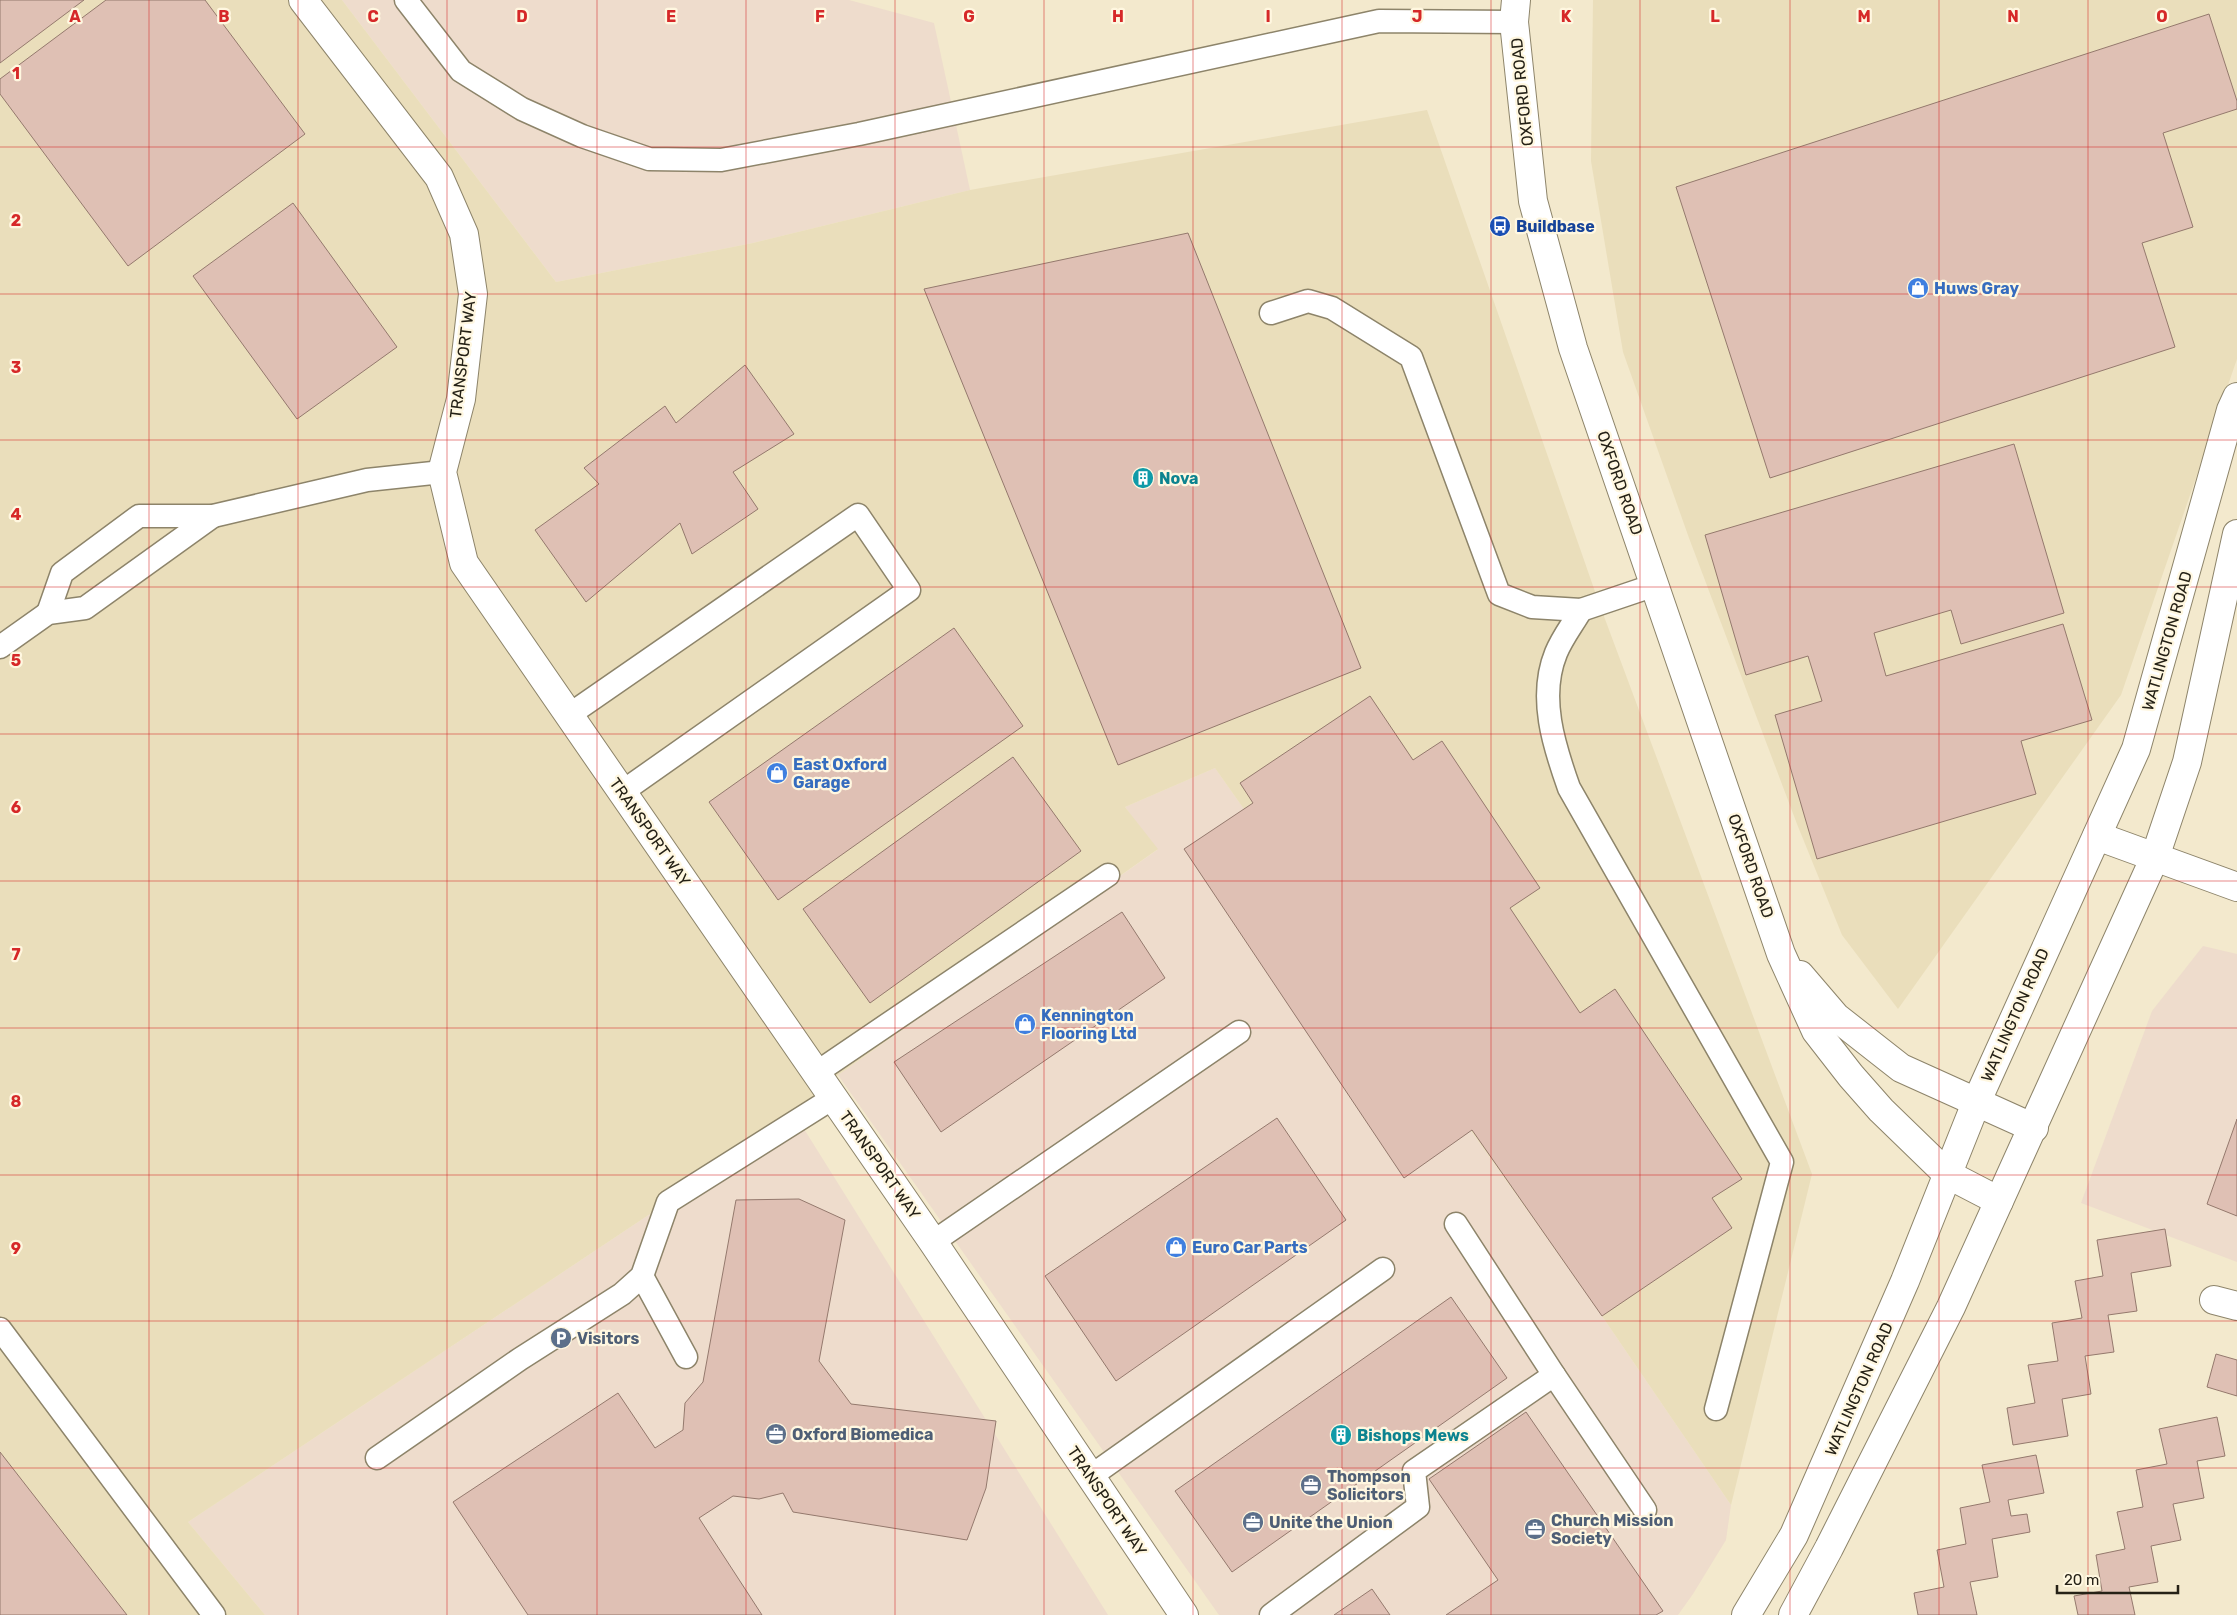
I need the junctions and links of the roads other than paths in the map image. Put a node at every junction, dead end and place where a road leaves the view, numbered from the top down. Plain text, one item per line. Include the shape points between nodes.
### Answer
1 (303, 0) edge
2 (406, 0) edge
3 (1515, 11) edge
4 (1271, 314) dead end
5 (2237, 397) edge
6 (442, 472) junction
7 (213, 516) junction
8 (2237, 534) edge
9 (1655, 585) junction
10 (1581, 610) junction
11 (48, 613) junction
12 (0, 647) edge
13 (569, 715) junction
14 (622, 792) junction
15 (2097, 836) junction
16 (2155, 857) junction
17 (1108, 875) dead end
18 (2237, 887) edge
19 (1781, 954) junction
20 (1239, 1032) dead end
21 (816, 1073) junction
22 (833, 1098) junction
23 (1976, 1103) junction
24 (2034, 1128) junction
25 (1947, 1174) junction
26 (1999, 1201) junction
27 (1456, 1224) dead end
28 (933, 1242) junction
29 (1382, 1269) dead end
30 (642, 1276) junction
31 (0, 1329) edge
32 (686, 1357) dead end
33 (1554, 1375) junction
34 (1716, 1409) dead end
35 (377, 1458) dead end
36 (1090, 1476) junction
37 (1645, 1510) dead end
38 (214, 1615) edge
39 (1184, 1615) edge
40 (1270, 1615) edge
41 (1746, 1615) edge
42 (1793, 1615) edge

1 - 6 street, TRANSPORT WAY via 439,176 464,234 473,294 461,399
2 - 3 lane via 461,71 522,109 582,136 649,159 730,158 859,134 1379,21
3 - 9 street, OXFORD ROAD via 1533,201 1573,348
4 - 10 lane via 1308,301 1332,308 1411,357 1499,594 1532,607
5 - 15 street, WATLINGTON ROAD via 2136,748
6 - 7 lane via 367,480
6 - 13 street, TRANSPORT WAY via 464,563
7 - 11 lane via 85,608
7 - 11 lane via 139,516 62,573
8 - 16 street via 2187,762
9 - 10 lane
9 - 19 street, OXFORD ROAD
10 - 34 lane via 1556,653 1549,677 1548,706 1554,744 1569,788 1782,1162
11 - 12 lane
13 - 14 street, TRANSPORT WAY
13 - 14 lane via 858,515 910,590
14 - 21 street, TRANSPORT WAY
15 - 16 street
15 - 23 street, WATLINGTON ROAD
16 - 18 street
16 - 24 street
17 - 21 lane
19 - 23 street, OXFORD ROAD via 1836,1016 1901,1068
19 - 25 street, OXFORD ROAD via 1816,1031 1881,1110
20 - 28 lane
21 - 22 street, TRANSPORT WAY
22 - 28 street, TRANSPORT WAY
22 - 30 lane via 668,1202
23 - 24 street, OXFORD ROAD
23 - 25 street, WATLINGTON ROAD
24 - 26 street
25 - 26 street, OXFORD ROAD
25 - 41 street, WATLINGTON ROAD via 1906,1281 1794,1535
26 - 42 street via 1947,1316
27 - 33 lane
28 - 36 street, TRANSPORT WAY
29 - 36 lane
30 - 32 lane
30 - 35 lane via 622,1294 520,1359
31 - 38 lane
33 - 37 lane
33 - 40 lane via 1414,1470 1418,1507
36 - 39 street, TRANSPORT WAY

